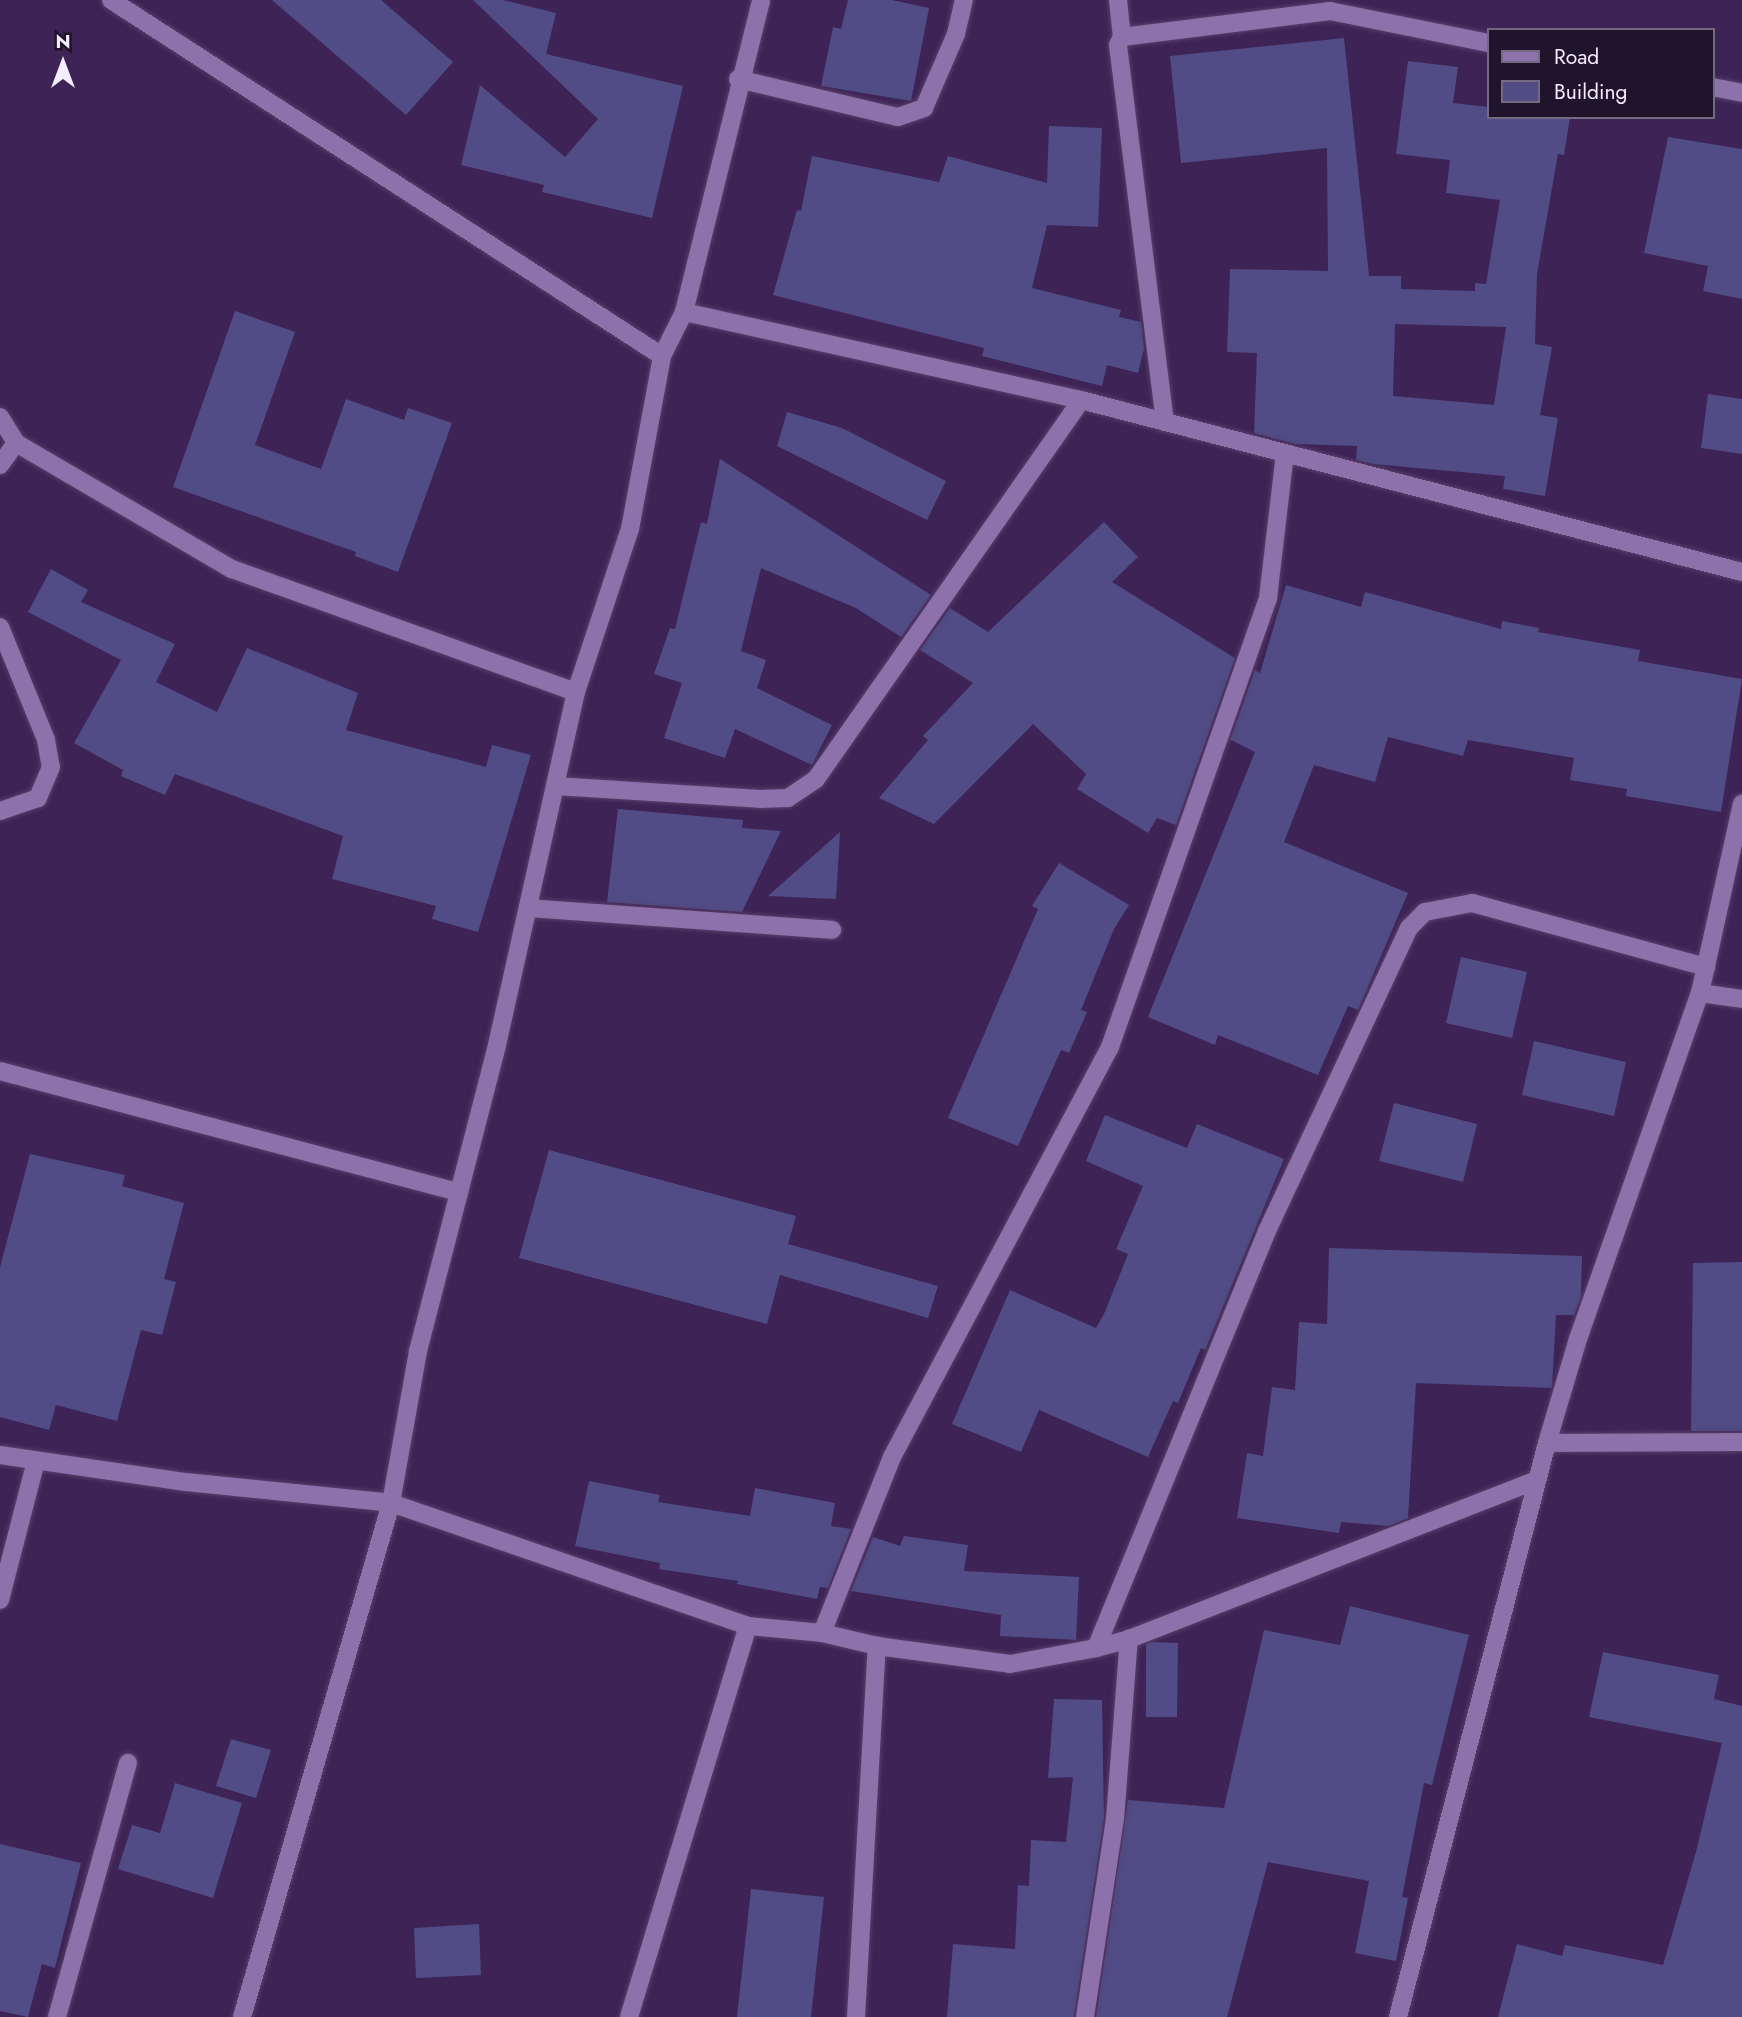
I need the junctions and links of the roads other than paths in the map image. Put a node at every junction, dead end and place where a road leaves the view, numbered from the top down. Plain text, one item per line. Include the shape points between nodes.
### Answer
1 (111, 0) edge
2 (761, 0) edge
3 (964, 0) edge
4 (1118, 0) edge
5 (1122, 37) junction
6 (1486, 43) edge
7 (738, 79) junction
8 (1714, 87) edge
9 (1742, 93) edge
10 (684, 312) junction
11 (662, 356) junction
12 (1081, 400) junction
13 (0, 417) edge
14 (1165, 422) junction
15 (16, 443) junction
16 (1286, 454) junction
17 (0, 465) edge
18 (1742, 572) edge
19 (0, 627) edge
20 (5, 652) edge
21 (576, 692) junction
22 (555, 786) junction
23 (1742, 804) edge
24 (0, 811) edge
25 (528, 908) junction
26 (832, 930) dead end
27 (1706, 967) junction
28 (1700, 993) junction
29 (1742, 999) edge
30 (0, 1071) edge
31 (459, 1192) junction
32 (1742, 1442) edge
33 (1547, 1443) junction
34 (0, 1455) edge
35 (36, 1461) junction
36 (1537, 1480) junction
37 (391, 1503) junction
38 (0, 1600) edge
39 (748, 1626) junction
40 (822, 1633) junction
41 (1129, 1639) junction
42 (877, 1646) junction
43 (1096, 1648) junction
44 (128, 1763) dead end
45 (57, 2017) edge
46 (242, 2017) edge
47 (629, 2017) edge
48 (856, 2017) edge
49 (1085, 2017) edge
50 (1398, 2017) edge

1 - 11 street
2 - 7 street
3 - 7 street via 956,34 924,108 898,117
4 - 5 street
5 - 6 street via 1330,11
5 - 14 street via 1118,45
7 - 10 street
8 - 9 street
10 - 11 street
10 - 12 street
11 - 21 street via 630,529
12 - 14 street
12 - 22 street via 816,779 789,797 760,799
13 - 15 street
14 - 16 street
15 - 17 street
15 - 21 street via 232,569
16 - 18 street
16 - 40 street via 1268,598 1110,1046 892,1457
19 - 20 street
20 - 24 street via 46,740 51,767 38,797
21 - 22 street
22 - 25 street
23 - 27 street
25 - 26 street
25 - 31 street
27 - 28 street
27 - 43 street via 1472,904 1425,912 1409,928 1267,1231
28 - 29 street
28 - 33 street via 1578,1339
30 - 31 street
31 - 37 street via 418,1351
32 - 33 street
33 - 36 street
34 - 35 street
35 - 37 street
35 - 38 street
36 - 41 street
36 - 50 street
37 - 39 street
37 - 46 street
39 - 40 street
39 - 47 street
40 - 42 street
41 - 43 street
41 - 49 street via 1115,1819
42 - 43 street via 1010,1664
42 - 48 street
44 - 45 street

